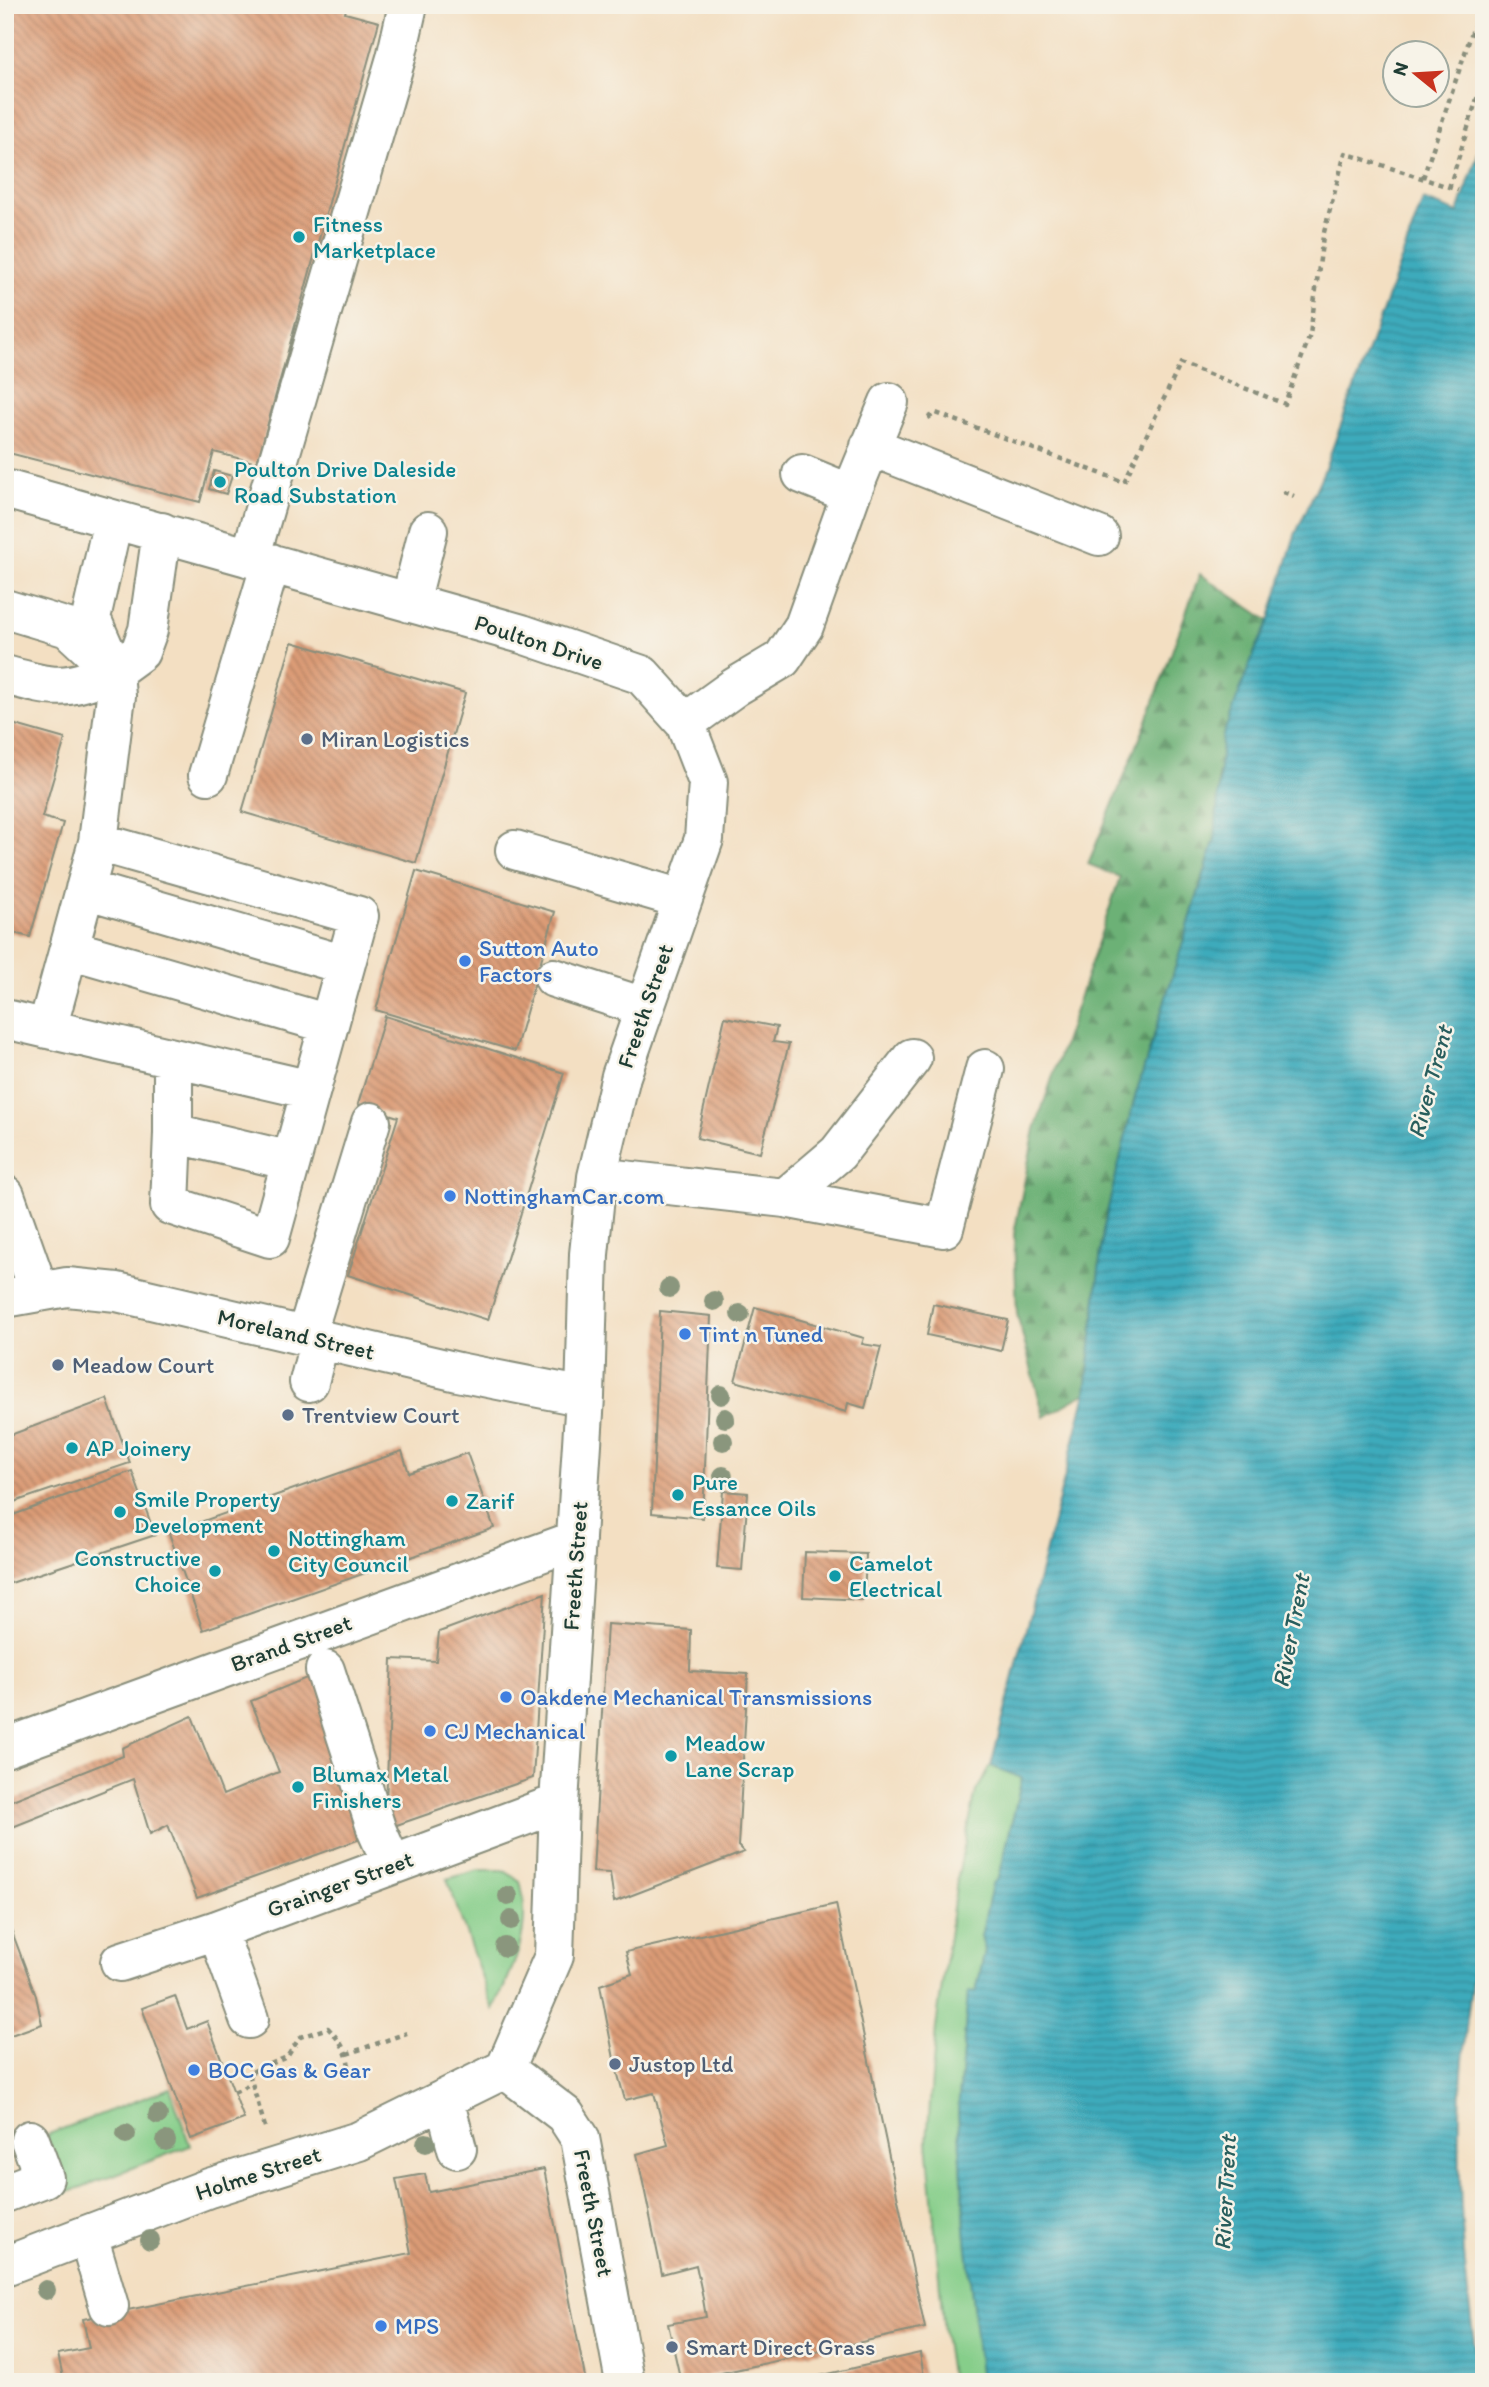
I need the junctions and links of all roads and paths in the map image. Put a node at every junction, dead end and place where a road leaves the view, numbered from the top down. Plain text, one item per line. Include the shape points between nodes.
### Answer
1 (408, 5) edge
2 (1475, 5) edge
3 (1484, 6) edge
4 (1477, 17) junction
5 (1484, 75) edge
6 (1423, 178) junction
7 (1449, 188) junction
8 (1458, 190) dead end
9 (881, 421) junction
10 (802, 474) dead end
11 (5, 489) edge
12 (1283, 492) dead end
13 (851, 494) junction
14 (1294, 496) dead end
15 (113, 520) junction
16 (428, 531) dead end
17 (1099, 536) dead end
18 (160, 542) junction
19 (260, 560) junction
20 (410, 603) junction
21 (5, 609) edge
22 (114, 671) junction
23 (5, 675) edge
24 (685, 723) junction
25 (208, 775) dead end
26 (98, 842) junction
27 (515, 850) dead end
28 (85, 889) junction
29 (682, 899) junction
30 (69, 949) junction
31 (345, 965) junction
32 (554, 978) dead end
33 (644, 1007) junction
34 (5, 1019) edge
35 (329, 1024) junction
36 (47, 1029) junction
37 (173, 1058) junction
38 (912, 1058) dead end
39 (985, 1069) dead end
40 (311, 1090) junction
41 (371, 1122) dead end
42 (173, 1133) junction
43 (291, 1161) junction
44 (597, 1177) junction
45 (5, 1195) edge
46 (785, 1199) junction
47 (22, 1295) edge
48 (313, 1338) junction
49 (309, 1382) dead end
50 (585, 1397) junction
51 (576, 1539) junction
52 (325, 1670) dead end
53 (5, 1748) edge
54 (559, 1803) junction
55 (392, 1864) junction
56 (216, 1930) junction
57 (108, 1965) dead end
58 (249, 2019) dead end
59 (407, 2032) dead end
60 (347, 2054) junction
61 (505, 2069) junction
62 (328, 2075) dead end
63 (252, 2083) junction
64 (234, 2092) dead end
65 (444, 2099) junction
66 (266, 2129) dead end
67 (30, 2140) dead end
68 (457, 2149) dead end
69 (5, 2193) edge
70 (88, 2235) junction
71 (5, 2266) edge
72 (109, 2306) dead end
73 (625, 2382) edge

1 - 19 street
2 - 4 path
3 - 4 path
4 - 6 path
5 - 7 path
6 - 7 path
6 - 9 path via 1345,153 1323,236 1310,335 1285,404 1181,363 1124,482 936,413 908,431
7 - 8 path
9 - 13 street
9 - 17 street
10 - 13 street
11 - 15 street, Poulton Drive
12 - 14 path
13 - 24 street via 804,626 782,659
15 - 18 street, Poulton Drive
15 - 22 street via 91,618
16 - 20 street
18 - 19 street, Poulton Drive
18 - 22 street via 148,630 140,652
19 - 20 street, Poulton Drive
19 - 25 street
20 - 24 street, Poulton Drive via 522,634 642,675
21 - 22 street via 68,628
22 - 23 street via 53,688
22 - 26 street via 116,696
24 - 29 street, Freeth Street via 708,782 704,839
26 - 28 street
26 - 31 street via 359,916
27 - 29 street
28 - 30 street
28 - 31 street
29 - 33 street, Freeth Street
30 - 35 street
30 - 36 street
31 - 35 street
32 - 33 street
33 - 44 street, Freeth Street via 621,1076
34 - 36 street
35 - 40 street
36 - 37 street
37 - 40 street
37 - 42 street
38 - 46 street via 838,1153
39 - 46 street via 944,1228
40 - 43 street
41 - 48 street
42 - 43 street
42 - 43 street via 170,1205 270,1238
44 - 46 street
44 - 50 street, Freeth Street via 589,1255
45 - 47 street
47 - 48 street, Moreland Street via 67,1287 117,1292
48 - 49 street
48 - 50 street, Moreland Street
50 - 51 street, Freeth Street
51 - 53 street, Brand Street
51 - 54 street, Freeth Street
52 - 55 street
54 - 55 street, Grainger Street
54 - 61 street, Freeth Street via 554,1956
55 - 56 street, Grainger Street
56 - 57 street, Grainger Street
56 - 58 street
59 - 60 path
60 - 62 path via 349,2067
60 - 63 path via 328,2028 300,2037 287,2057 249,2073
61 - 65 street, Holme Street
61 - 73 street, Freeth Street via 565,2115 580,2138
63 - 64 path
63 - 66 path
65 - 68 street
65 - 70 street, Holme Street via 359,2141 209,2188
67 - 69 street via 44,2178
70 - 71 street, Holme Street
70 - 72 street

